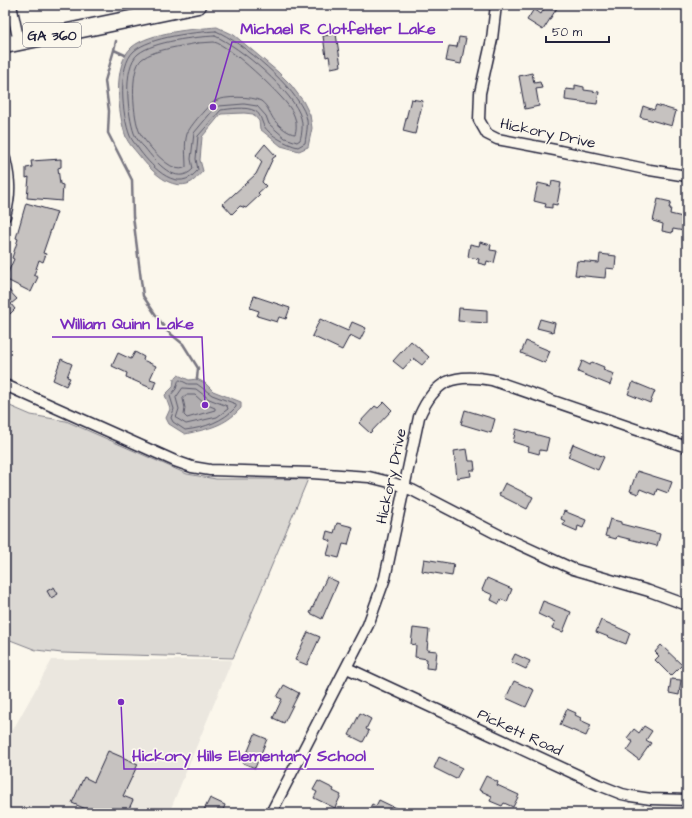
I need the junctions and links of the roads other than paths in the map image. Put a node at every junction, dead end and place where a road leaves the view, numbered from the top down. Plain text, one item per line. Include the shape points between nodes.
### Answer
1 (11, 5) edge
2 (198, 5) edge
3 (496, 5) edge
4 (9, 41) edge
5 (5, 159) edge
6 (687, 176) edge
7 (5, 216) edge
8 (5, 385) edge
9 (687, 447) edge
10 (404, 486) junction
11 (687, 605) edge
12 (347, 668) junction
13 (687, 800) edge
14 (271, 813) edge

1 - 4 street
2 - 4 main road, GA 360
3 - 6 street, Hickory Drive via 492,39 480,93 479,120 487,134 497,139
5 - 7 street via 10,192
8 - 10 street via 192,467 369,477
9 - 10 street, Hickory Drive via 492,380 464,377 453,379 443,385 425,404 419,417
10 - 11 street via 499,535 573,569
10 - 12 street, Hickory Drive via 385,578 368,625
12 - 13 street, Pickett Road via 616,792 631,796
12 - 14 street, Hickory Drive

